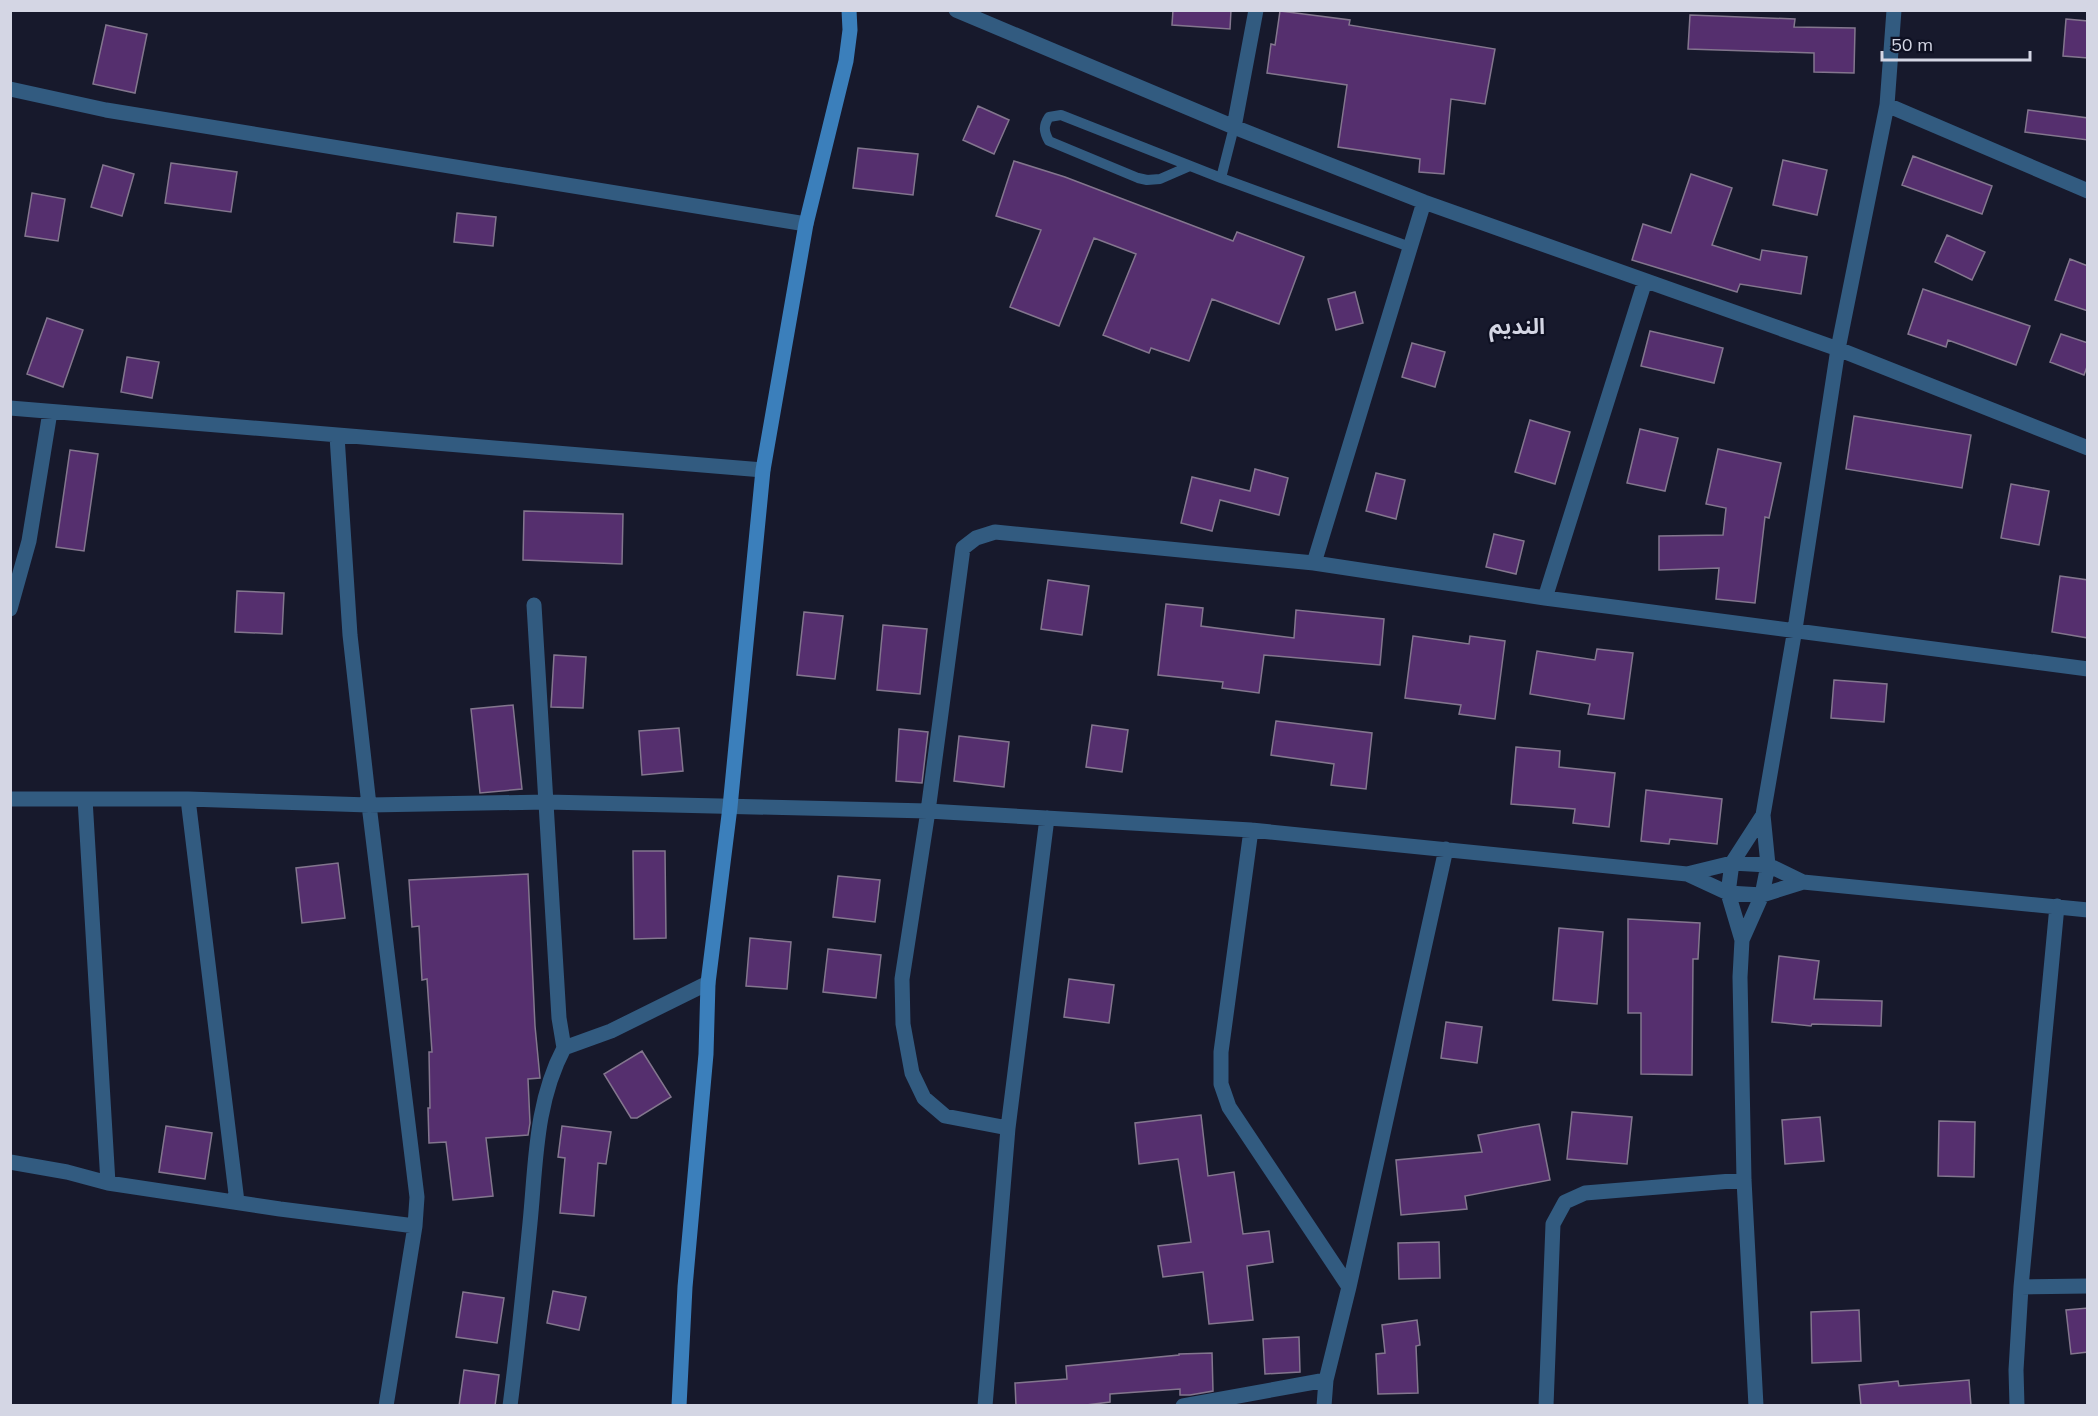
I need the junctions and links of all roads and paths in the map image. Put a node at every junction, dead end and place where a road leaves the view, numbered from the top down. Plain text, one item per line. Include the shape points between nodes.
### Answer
1 (849, 10) edge
2 (956, 10) edge
3 (1256, 10) edge
4 (1894, 10) edge
5 (10, 89) edge
6 (1887, 105) junction
7 (1234, 127) junction
8 (1190, 166) junction
9 (1221, 178) junction
10 (2088, 191) edge
11 (1424, 202) junction
12 (806, 224) junction
13 (1410, 247) junction
14 (1645, 280) junction
15 (1838, 349) junction
16 (10, 408) edge
17 (50, 412) junction
18 (337, 436) junction
19 (2088, 448) edge
20 (763, 470) junction
21 (1314, 563) junction
22 (1545, 598) junction
23 (534, 605) dead end
24 (10, 609) edge
25 (1795, 630) junction
26 (2088, 669) edge
27 (10, 799) edge
28 (85, 799) junction
29 (188, 799) junction
30 (547, 802) junction
31 (369, 805) junction
32 (730, 807) junction
33 (928, 811) junction
34 (1763, 815) junction
35 (1047, 818) junction
36 (1251, 830) junction
37 (1446, 849) junction
38 (1732, 863) junction
39 (1768, 865) junction
40 (1687, 874) junction
41 (1803, 882) junction
42 (1728, 893) junction
43 (1762, 895) junction
44 (2057, 906) junction
45 (2088, 910) edge
46 (1742, 940) junction
47 (708, 983) junction
48 (564, 1048) junction
49 (1008, 1128) junction
50 (10, 1162) edge
51 (1744, 1180) junction
52 (108, 1183) junction
53 (237, 1202) junction
54 (415, 1226) junction
55 (2088, 1286) edge
56 (1349, 1287) junction
57 (2021, 1287) junction
58 (1326, 1380) junction
59 (386, 1406) edge
60 (510, 1406) edge
61 (679, 1406) edge
62 (985, 1406) edge
63 (1183, 1406) edge
64 (1324, 1406) edge
65 (1546, 1406) edge
66 (1756, 1406) edge
67 (2017, 1406) edge

1 - 12 main road via 846,61
2 - 7 street
3 - 7 street
4 - 6 street
5 - 12 street via 106,110
6 - 10 street
6 - 15 street
7 - 9 lane
7 - 11 street
8 - 8 lane via 1160,179 1138,178 1049,141 1045,124 1049,117 1061,116
8 - 9 lane
9 - 13 lane
11 - 13 street
11 - 14 street
12 - 20 main road
13 - 21 street
14 - 15 street
14 - 22 street
15 - 19 street
15 - 25 street
16 - 17 street
17 - 18 street
17 - 24 street via 29,541
18 - 20 street
18 - 31 street via 350,635
20 - 32 main road
21 - 22 street
21 - 33 street via 995,532 976,538 963,548
22 - 25 street
23 - 30 street
25 - 26 street
25 - 34 street
27 - 28 street
28 - 29 street
28 - 52 street
29 - 31 street
29 - 53 street
30 - 31 street
30 - 32 street
30 - 48 street
31 - 54 street via 417,1197
32 - 33 street
32 - 47 main road
33 - 35 street
33 - 49 street via 902,979 903,1024 912,1073 924,1098 945,1116
34 - 38 street
34 - 39 street
35 - 36 street
35 - 49 street
36 - 37 street
36 - 56 street via 1221,1052 1221,1084 1229,1107
37 - 40 street
37 - 56 street
38 - 39 street
38 - 40 street
38 - 42 street
39 - 41 street
39 - 43 street
40 - 42 street
41 - 43 street
41 - 44 street
42 - 43 street
42 - 46 street
43 - 46 street
44 - 45 street
44 - 57 street
46 - 51 street
47 - 48 street via 610,1031
47 - 61 main road
48 - 60 street via 541,1108
49 - 62 street
50 - 52 street
51 - 65 street via 1585,1193 1565,1202 1553,1224
51 - 66 street
52 - 53 street
53 - 54 street
54 - 59 street
55 - 57 street
56 - 58 street
57 - 67 street
58 - 63 street
58 - 64 street

